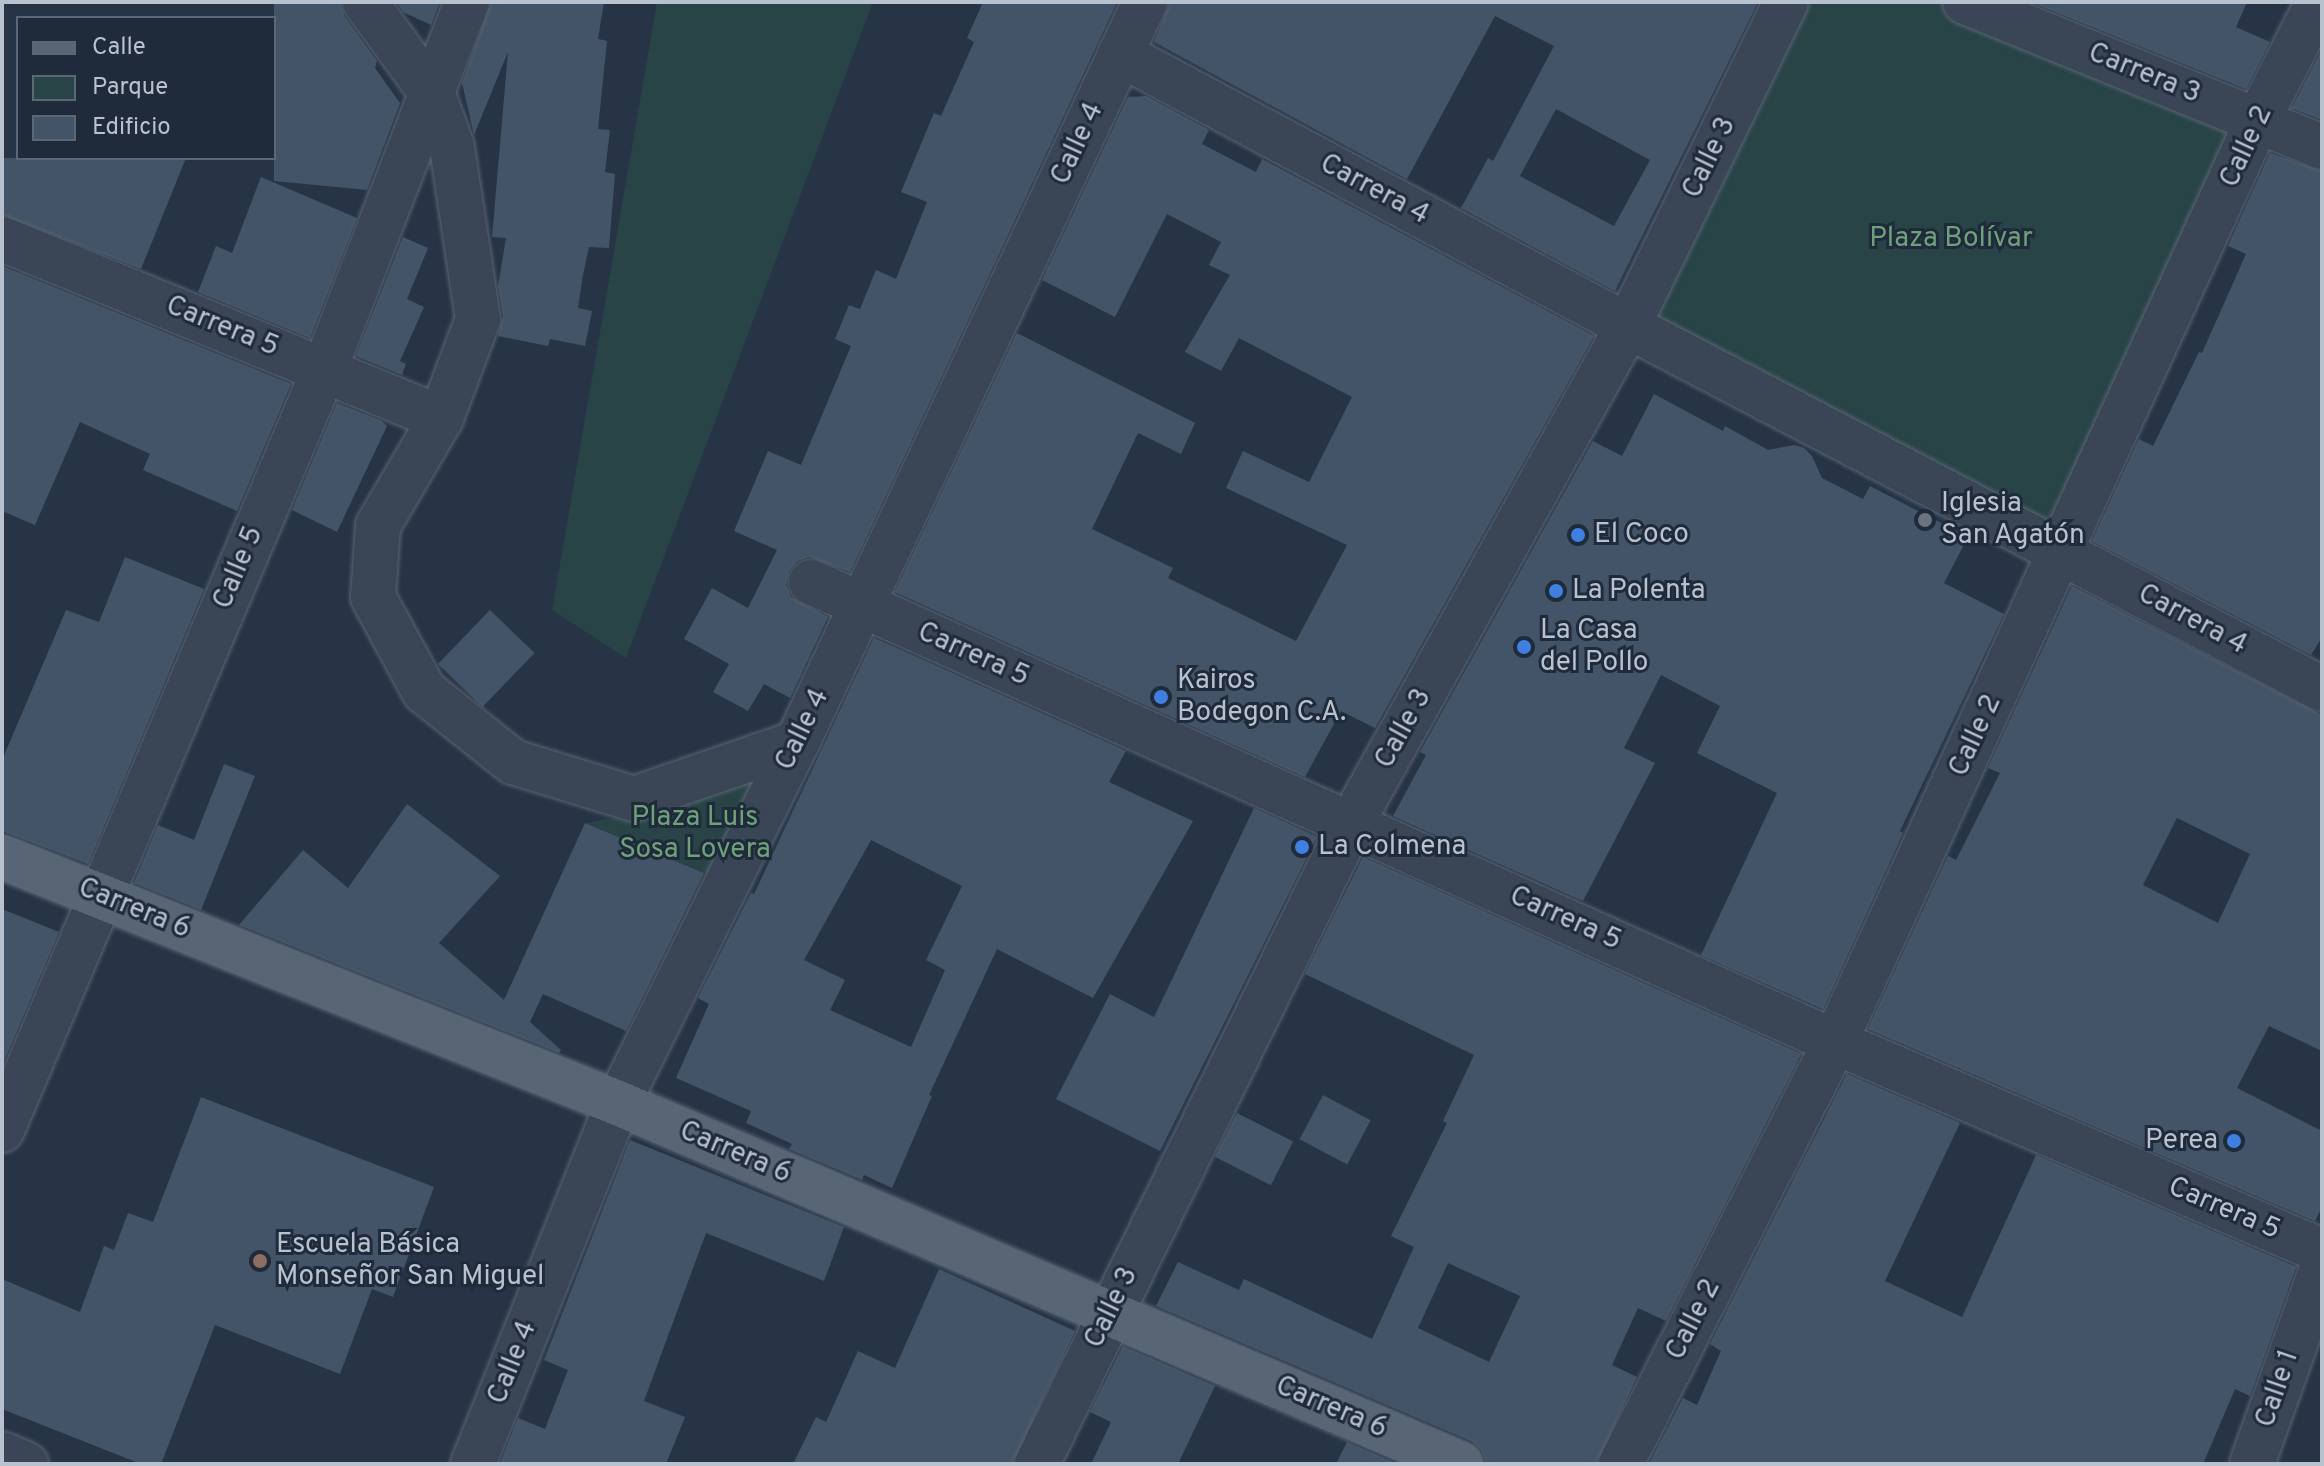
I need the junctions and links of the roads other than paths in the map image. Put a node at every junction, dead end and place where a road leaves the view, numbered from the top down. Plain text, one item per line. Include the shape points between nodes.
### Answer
1 (365, 2) edge
2 (467, 2) edge
3 (1145, 2) edge
4 (1786, 2) edge
5 (1965, 2) edge
6 (2318, 2) edge
7 (1120, 54) junction
8 (433, 95) junction
9 (2258, 120) junction
10 (2322, 147) edge
11 (2, 239) edge
12 (1628, 326) junction
13 (325, 368) junction
14 (441, 418) junction
15 (2062, 550) junction
16 (811, 582) dead end
17 (861, 606) junction
18 (2322, 689) edge
19 (797, 743) junction
20 (1352, 822) junction
21 (2, 857) edge
22 (100, 895) junction
23 (1835, 1042) junction
24 (618, 1103) junction
25 (2, 1130) edge
26 (2322, 1251) edge
27 (2322, 1269) edge
28 (1110, 1312) junction
29 (2, 1454) edge
30 (26, 1464) edge
31 (473, 1464) edge
32 (1037, 1464) edge
33 (1461, 1464) edge
34 (1621, 1464) edge
35 (2252, 1464) edge

1 - 8 street
2 - 8 street, Calle 5
3 - 7 street, Calle 4
4 - 12 street, Calle 3
5 - 9 street, Carrera 3
6 - 9 street, Calle 2
7 - 12 street, Carrera 4
7 - 17 street, Calle 4
8 - 13 street, Calle 5
8 - 14 street via 452,147 478,319
9 - 10 street, Carrera 3
9 - 15 street, Calle 2
11 - 13 street, Carrera 5
12 - 15 street, Carrera 4
12 - 20 street, Calle 3
13 - 14 street, Carrera 5
13 - 22 street, Calle 5
14 - 19 street via 378,526 373,597 424,691 513,762 634,799
15 - 18 street, Carrera 4
15 - 23 street, Calle 2
16 - 17 street, Carrera 5
17 - 19 street, Calle 4
17 - 20 street, Carrera 5
19 - 24 street, Calle 4
20 - 23 street, Carrera 5
20 - 28 street, Calle 3
21 - 22 main road, Carrera 6
22 - 24 main road, Carrera 6
22 - 25 street, Calle 5
23 - 26 street, Carrera 5
23 - 34 street, Calle 2
24 - 28 main road, Carrera 6
24 - 31 street, Calle 4
27 - 35 street, Calle 1
28 - 32 street, Calle 3
28 - 33 main road, Carrera 6
29 - 30 street

